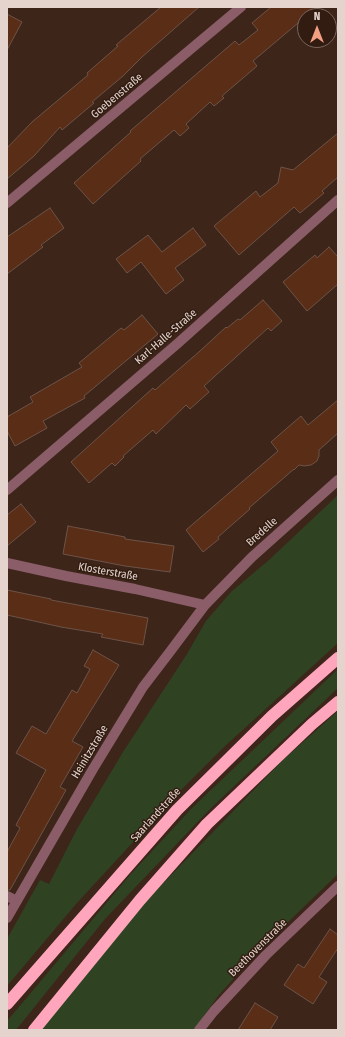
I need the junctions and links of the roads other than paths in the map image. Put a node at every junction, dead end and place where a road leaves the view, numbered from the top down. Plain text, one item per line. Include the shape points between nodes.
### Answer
1 (241, 7) edge
2 (338, 200) edge
3 (7, 203) edge
4 (338, 480) edge
5 (7, 490) edge
6 (7, 563) edge
7 (205, 605) junction
8 (338, 658) edge
9 (338, 702) edge
10 (338, 886) edge
11 (7, 896) edge
12 (17, 901) junction
13 (7, 918) edge
14 (7, 1004) edge
15 (34, 1030) edge
16 (199, 1030) edge

1 - 3 street, Goebenstraße
2 - 5 street, Karl-Halle-Straße via 177,344
4 - 7 street, Bredelle via 252,557
6 - 7 street, Klosterstraße
7 - 12 street, Heinitzstraße via 143,687
8 - 14 highway, Saarlandstraße via 272,716 177,810
9 - 15 highway via 207,824 140,900
10 - 16 street, Beethovenstraße via 266,955
11 - 12 street
12 - 13 street, Heinitzstraße

